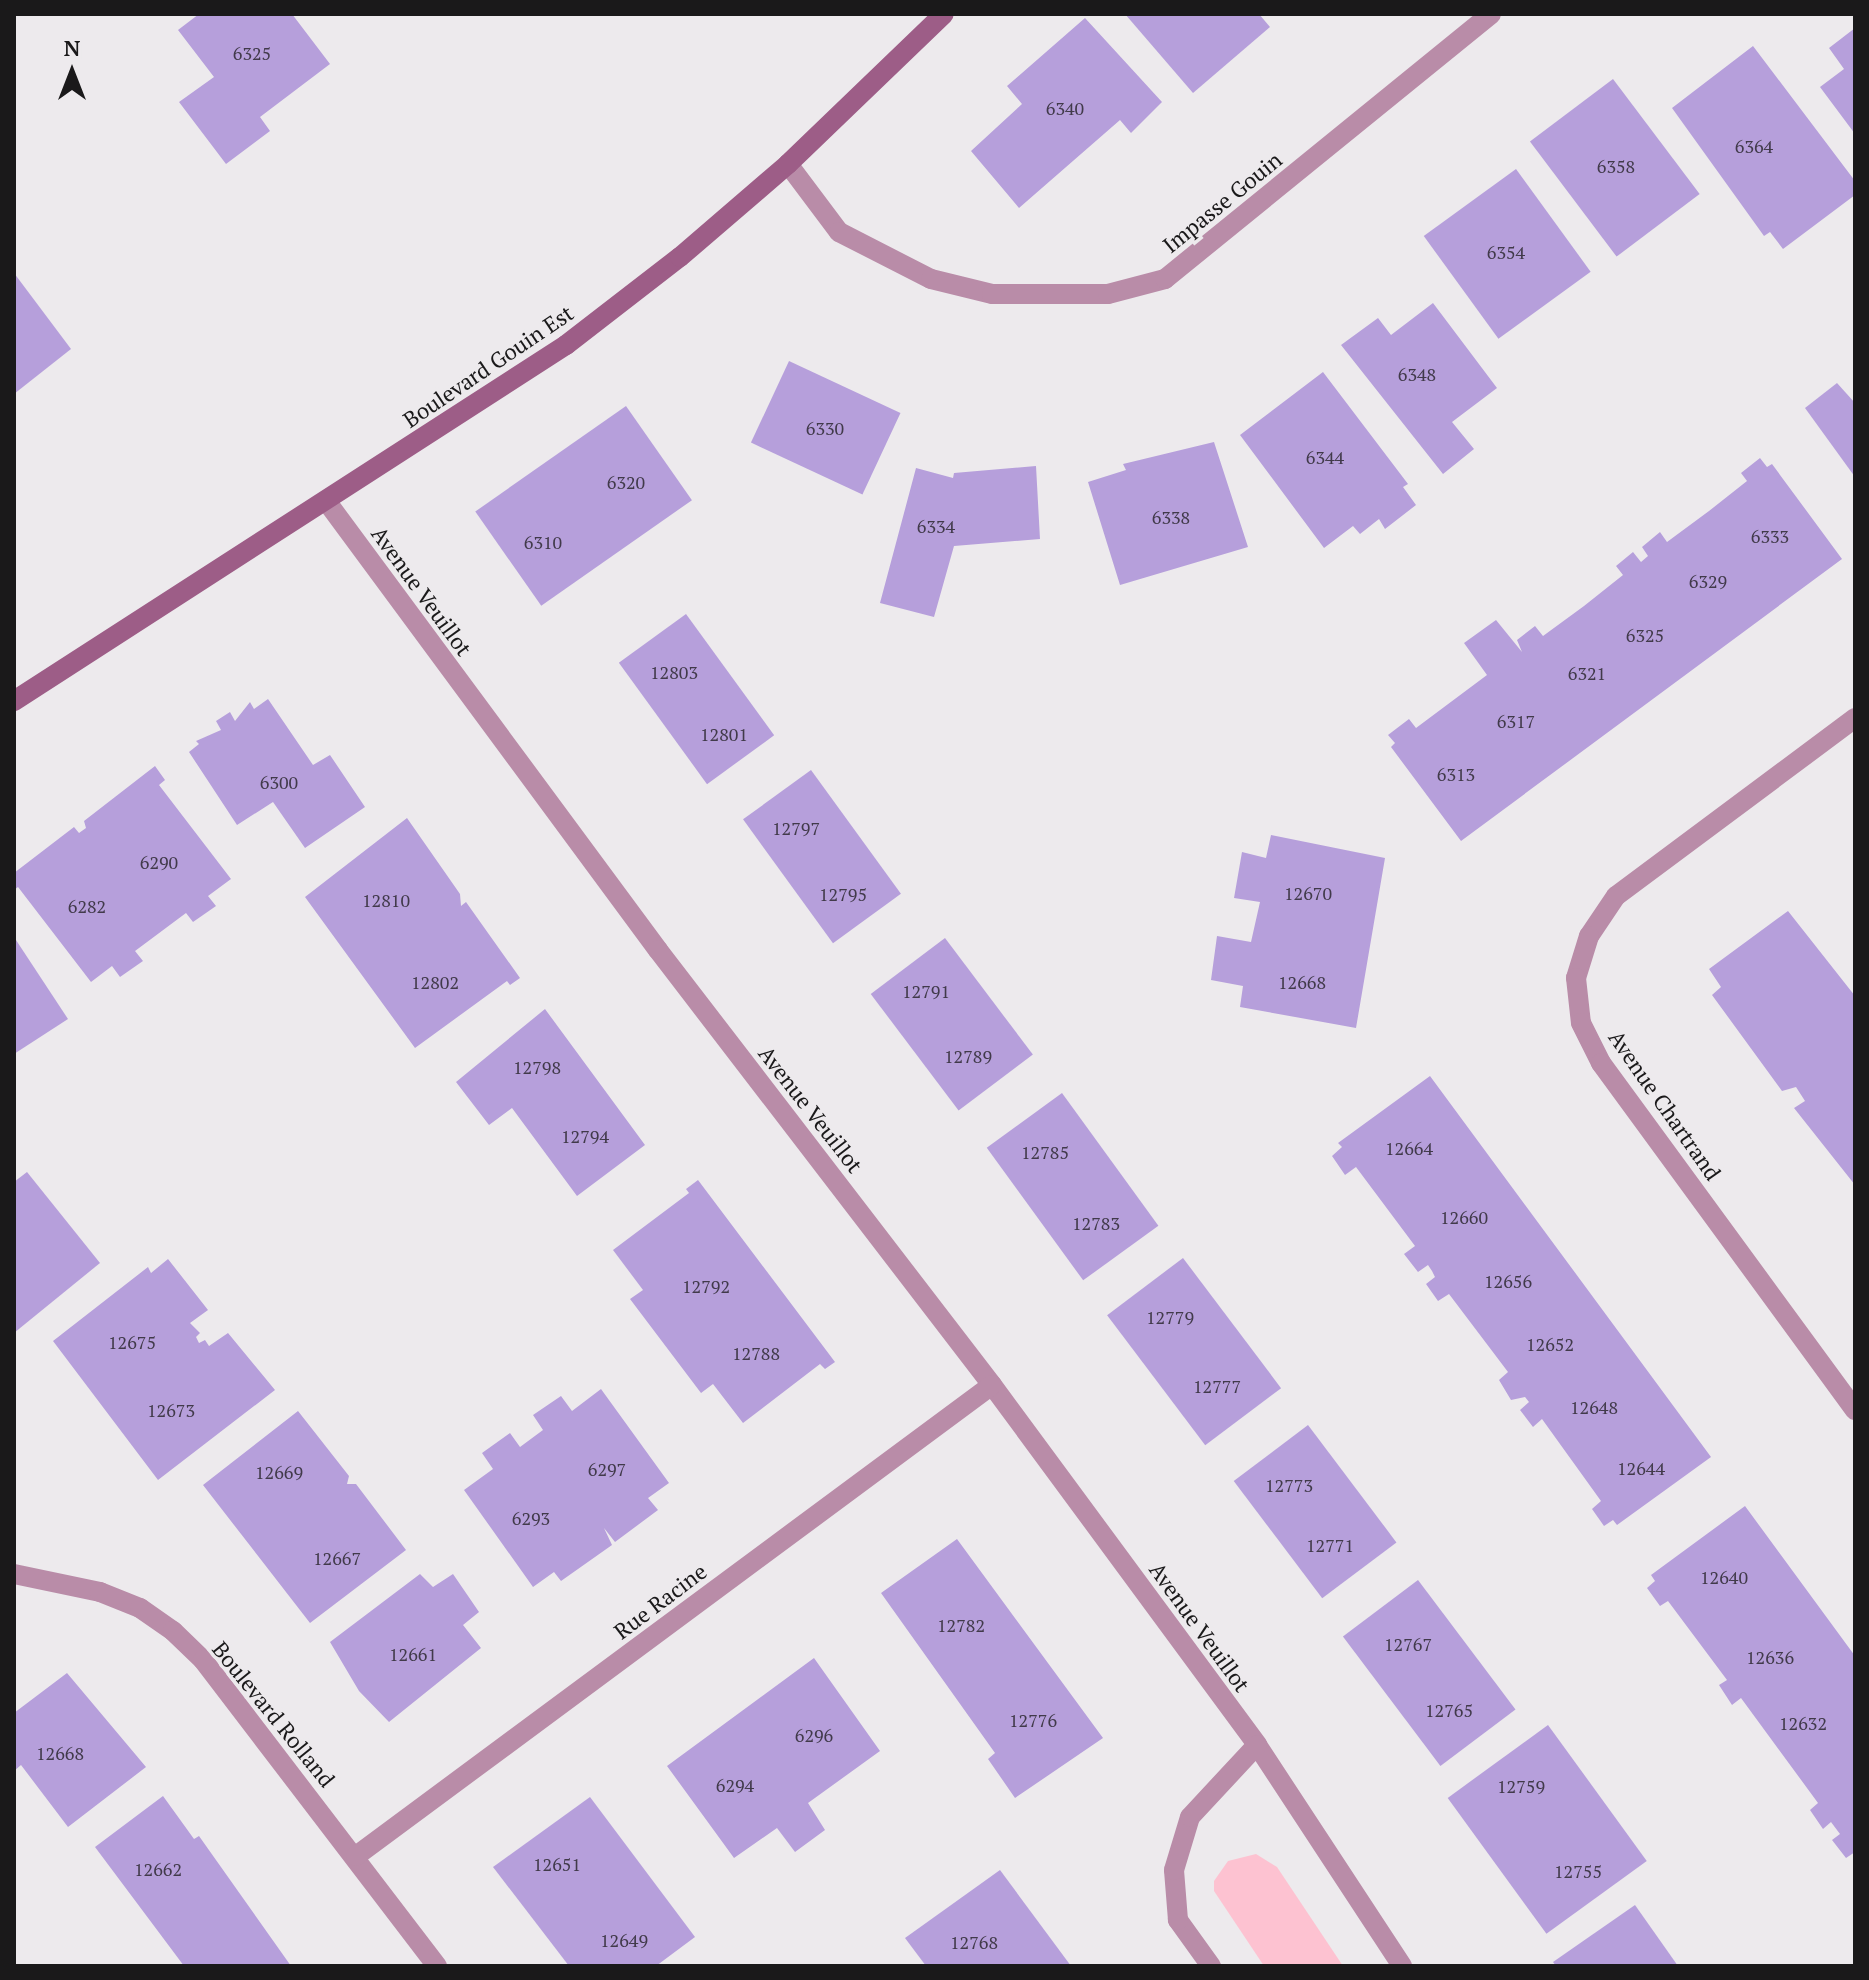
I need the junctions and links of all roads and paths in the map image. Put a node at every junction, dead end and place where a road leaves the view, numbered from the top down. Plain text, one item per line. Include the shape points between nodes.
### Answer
1 (944, 14) edge
2 (1491, 14) edge
3 (788, 164) junction
4 (327, 502) junction
5 (14, 701) edge
6 (1855, 718) edge
7 (992, 1385) junction
8 (1855, 1410) edge
9 (14, 1574) edge
10 (1257, 1745) junction
11 (356, 1856) junction
12 (437, 1966) edge
13 (1211, 1966) edge
14 (1402, 1966) edge

1 - 3 street, Boulevard Gouin Est
2 - 3 street, Impasse Gouin via 1165,279 1108,294 992,294 931,279 839,232
3 - 4 street, Boulevard Gouin Est via 566,345
4 - 5 street, Boulevard Gouin Est
4 - 7 street, Avenue Veuillot via 658,950
6 - 8 street, Avenue Chartrand via 1616,896 1589,936 1576,978 1581,1023 1601,1063
7 - 10 street, Avenue Veuillot
7 - 11 street, Rue Racine
9 - 11 street, Boulevard Rolland via 100,1592 140,1608 173,1631 203,1660
10 - 13 street via 1190,1817 1174,1870 1178,1920
10 - 14 street, Avenue Veuillot
11 - 12 street, Boulevard Rolland

